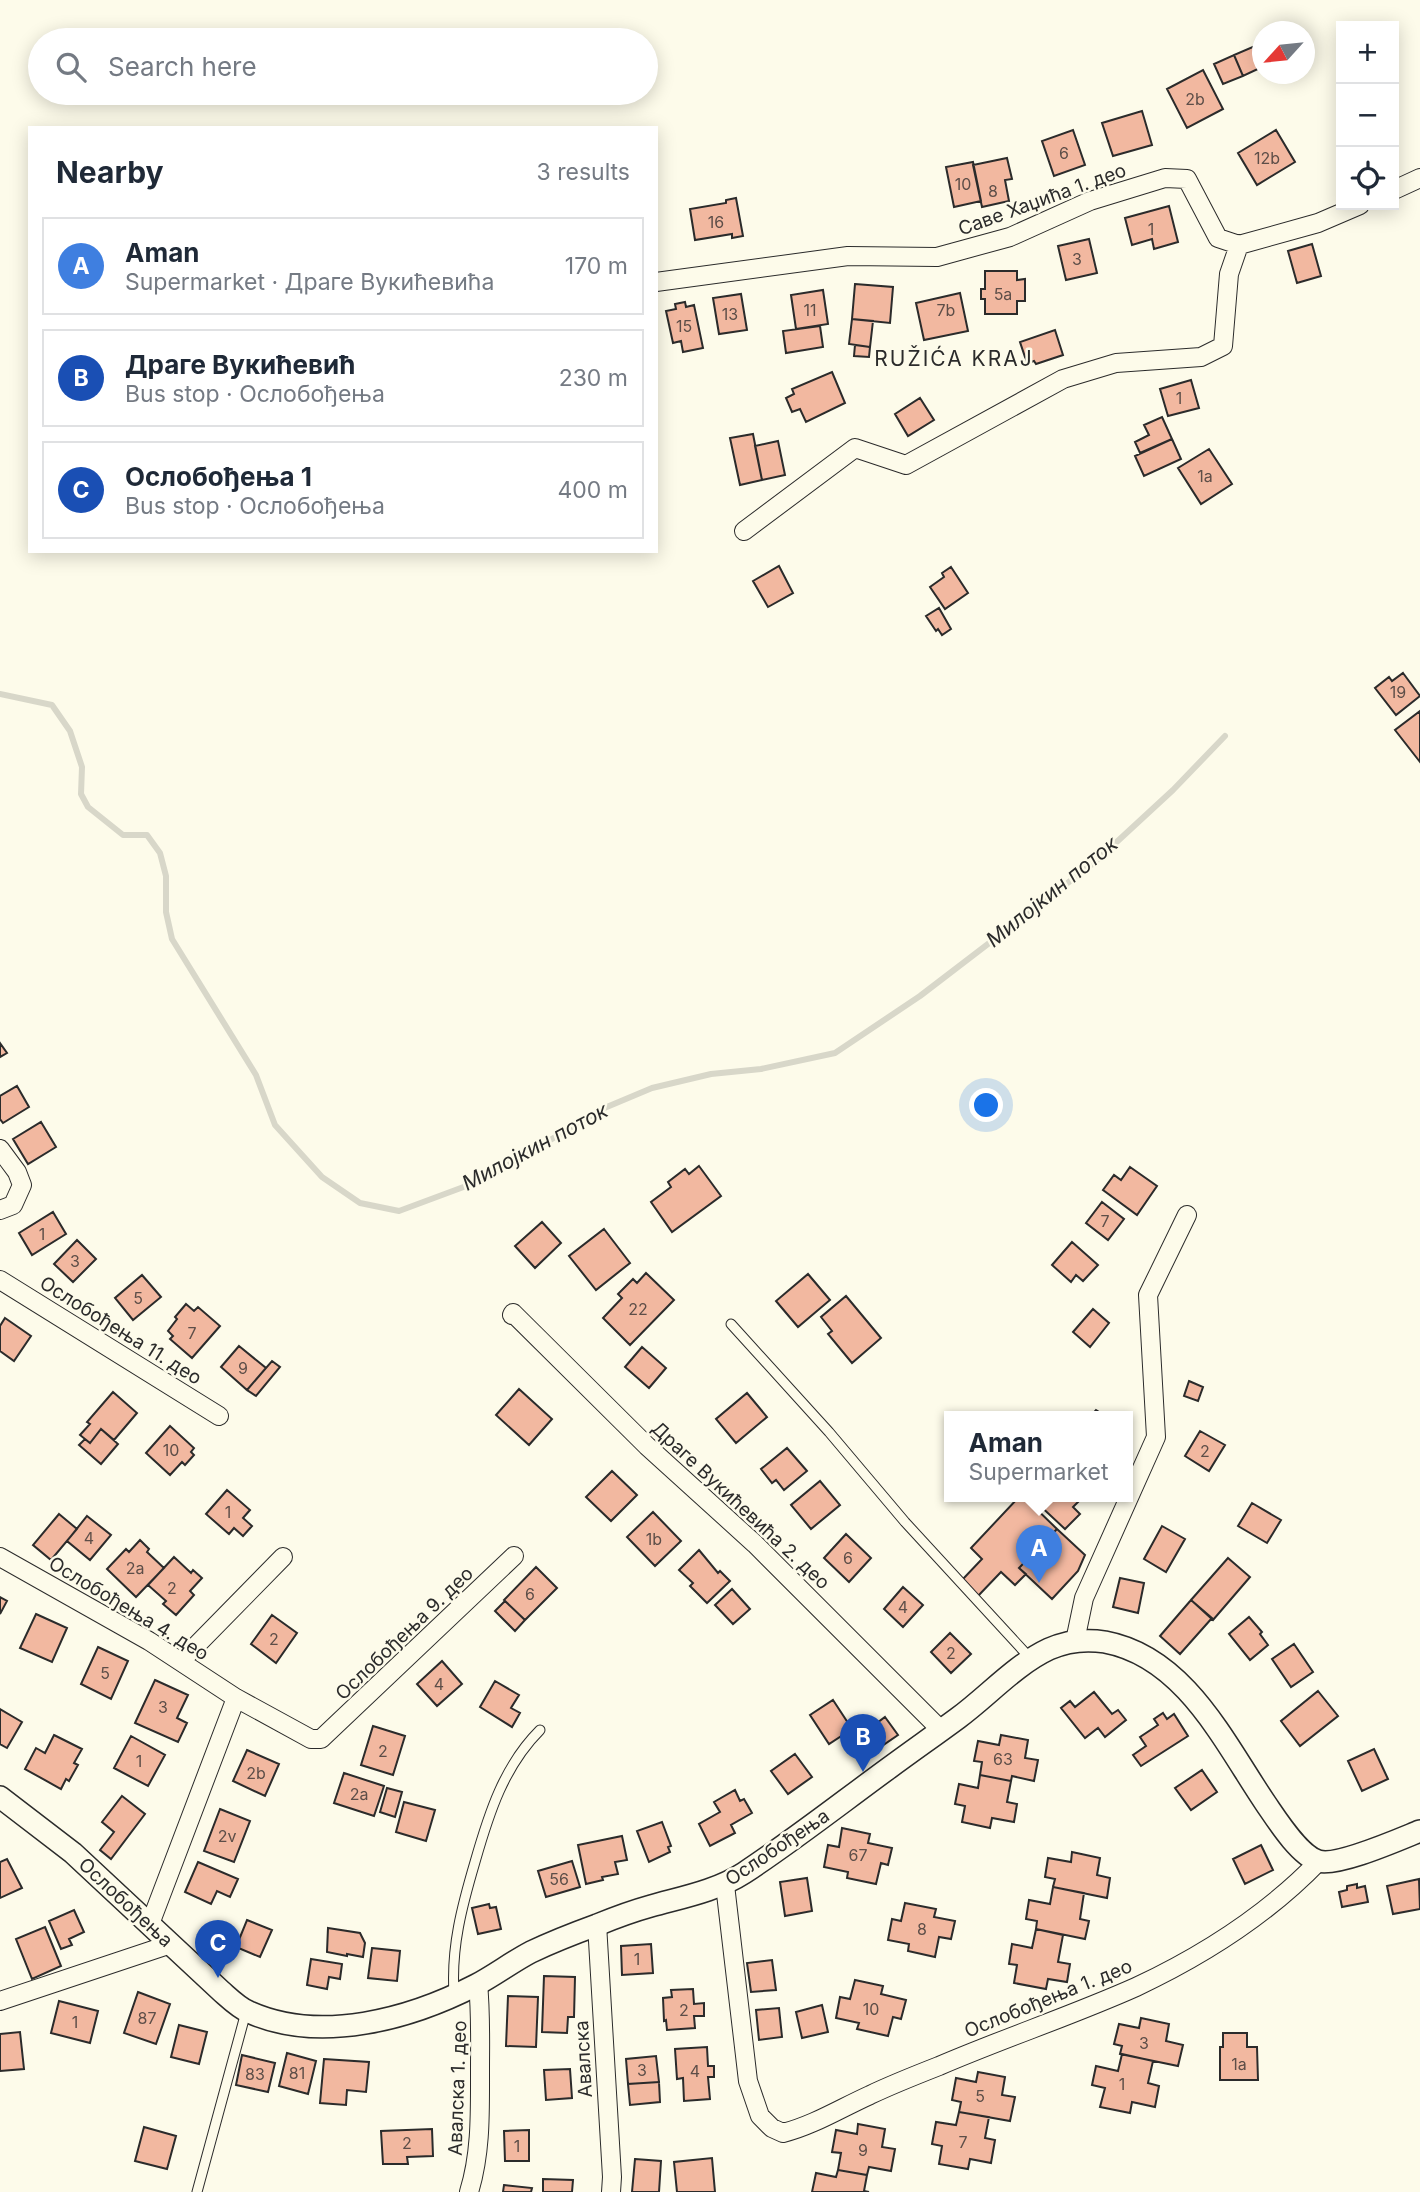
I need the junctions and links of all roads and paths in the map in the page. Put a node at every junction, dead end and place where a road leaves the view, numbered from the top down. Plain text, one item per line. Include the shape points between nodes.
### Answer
1 (1420, 178) edge
2 (1399, 188) edge
3 (1348, 210) edge
4 (1239, 244) junction
5 (658, 282) edge
6 (744, 531) dead end
7 (0, 1149) edge
8 (0, 1210) edge
9 (1187, 1215) dead end
10 (0, 1280) edge
11 (512, 1315) dead end
12 (731, 1324) dead end
13 (219, 1416) dead end
14 (1133, 1488) edge
15 (1127, 1502) edge
16 (514, 1556) dead end
17 (0, 1557) edge
18 (283, 1557) dead end
19 (1074, 1641) junction
20 (1031, 1659) junction
21 (181, 1661) junction
22 (236, 1698) junction
23 (540, 1730) dead end
24 (941, 1730) junction
25 (321, 1739) joint
26 (0, 1797) edge
27 (1420, 1831) edge
28 (1319, 1861) junction
29 (724, 1885) junction
30 (150, 1924) junction
31 (597, 1924) junction
32 (171, 1944) junction
33 (478, 1984) junction
34 (454, 1995) junction
35 (0, 2001) edge
36 (246, 2012) junction
37 (197, 2192) edge
38 (468, 2192) edge
39 (611, 2192) edge

1 - 2 street
3 - 4 street
4 - 5 street, Саве Хаџића 1. део via 1218,238 1187,179 1165,178 1090,201 1010,237 937,257 848,256
4 - 6 street via 1228,274 1223,346 1201,357 1116,363 1063,379 906,466 855,448
7 - 8 street via 22,1185 13,1205
9 - 14 street via 1148,1295 1156,1437
10 - 13 street, Ослобођења 11. део
11 - 24 street, Драге Вукићевића 2. део via 755,1544
12 - 20 lane
15 - 19 street via 1084,1598
16 - 25 street, Ослобођења 9. део
17 - 21 street, Ослобођења 4. део
18 - 21 street
19 - 20 street, Ослобођења
19 - 28 street, Ослобођења via 1117,1645 1144,1655 1170,1673 1221,1735 1279,1824
20 - 24 street, Ослобођења
21 - 22 street, Ослобођења 4. део
22 - 25 street, Ослобођења 4. део via 311,1739
22 - 30 street
23 - 34 lane via 510,1768 484,1828 459,1917
24 - 29 street, Ослобођења
26 - 30 street, Ослобођења via 74,1853
27 - 28 street via 1338,1861
28 - 29 street, Ослобођења 1. део via 1234,1931 1136,1987 783,2133 761,2116 748,2081
29 - 31 street, Ослобођења
30 - 32 street, Ослобођења
31 - 33 street, Ослобођења via 531,1952
31 - 39 street, Авалска
32 - 35 street
32 - 36 street, Ослобођења
33 - 34 street, Ослобођења
33 - 38 street, Авалска 1. део via 480,2127 476,2169
34 - 36 street, Ослобођења via 414,2011 346,2026 282,2023
36 - 37 lane

